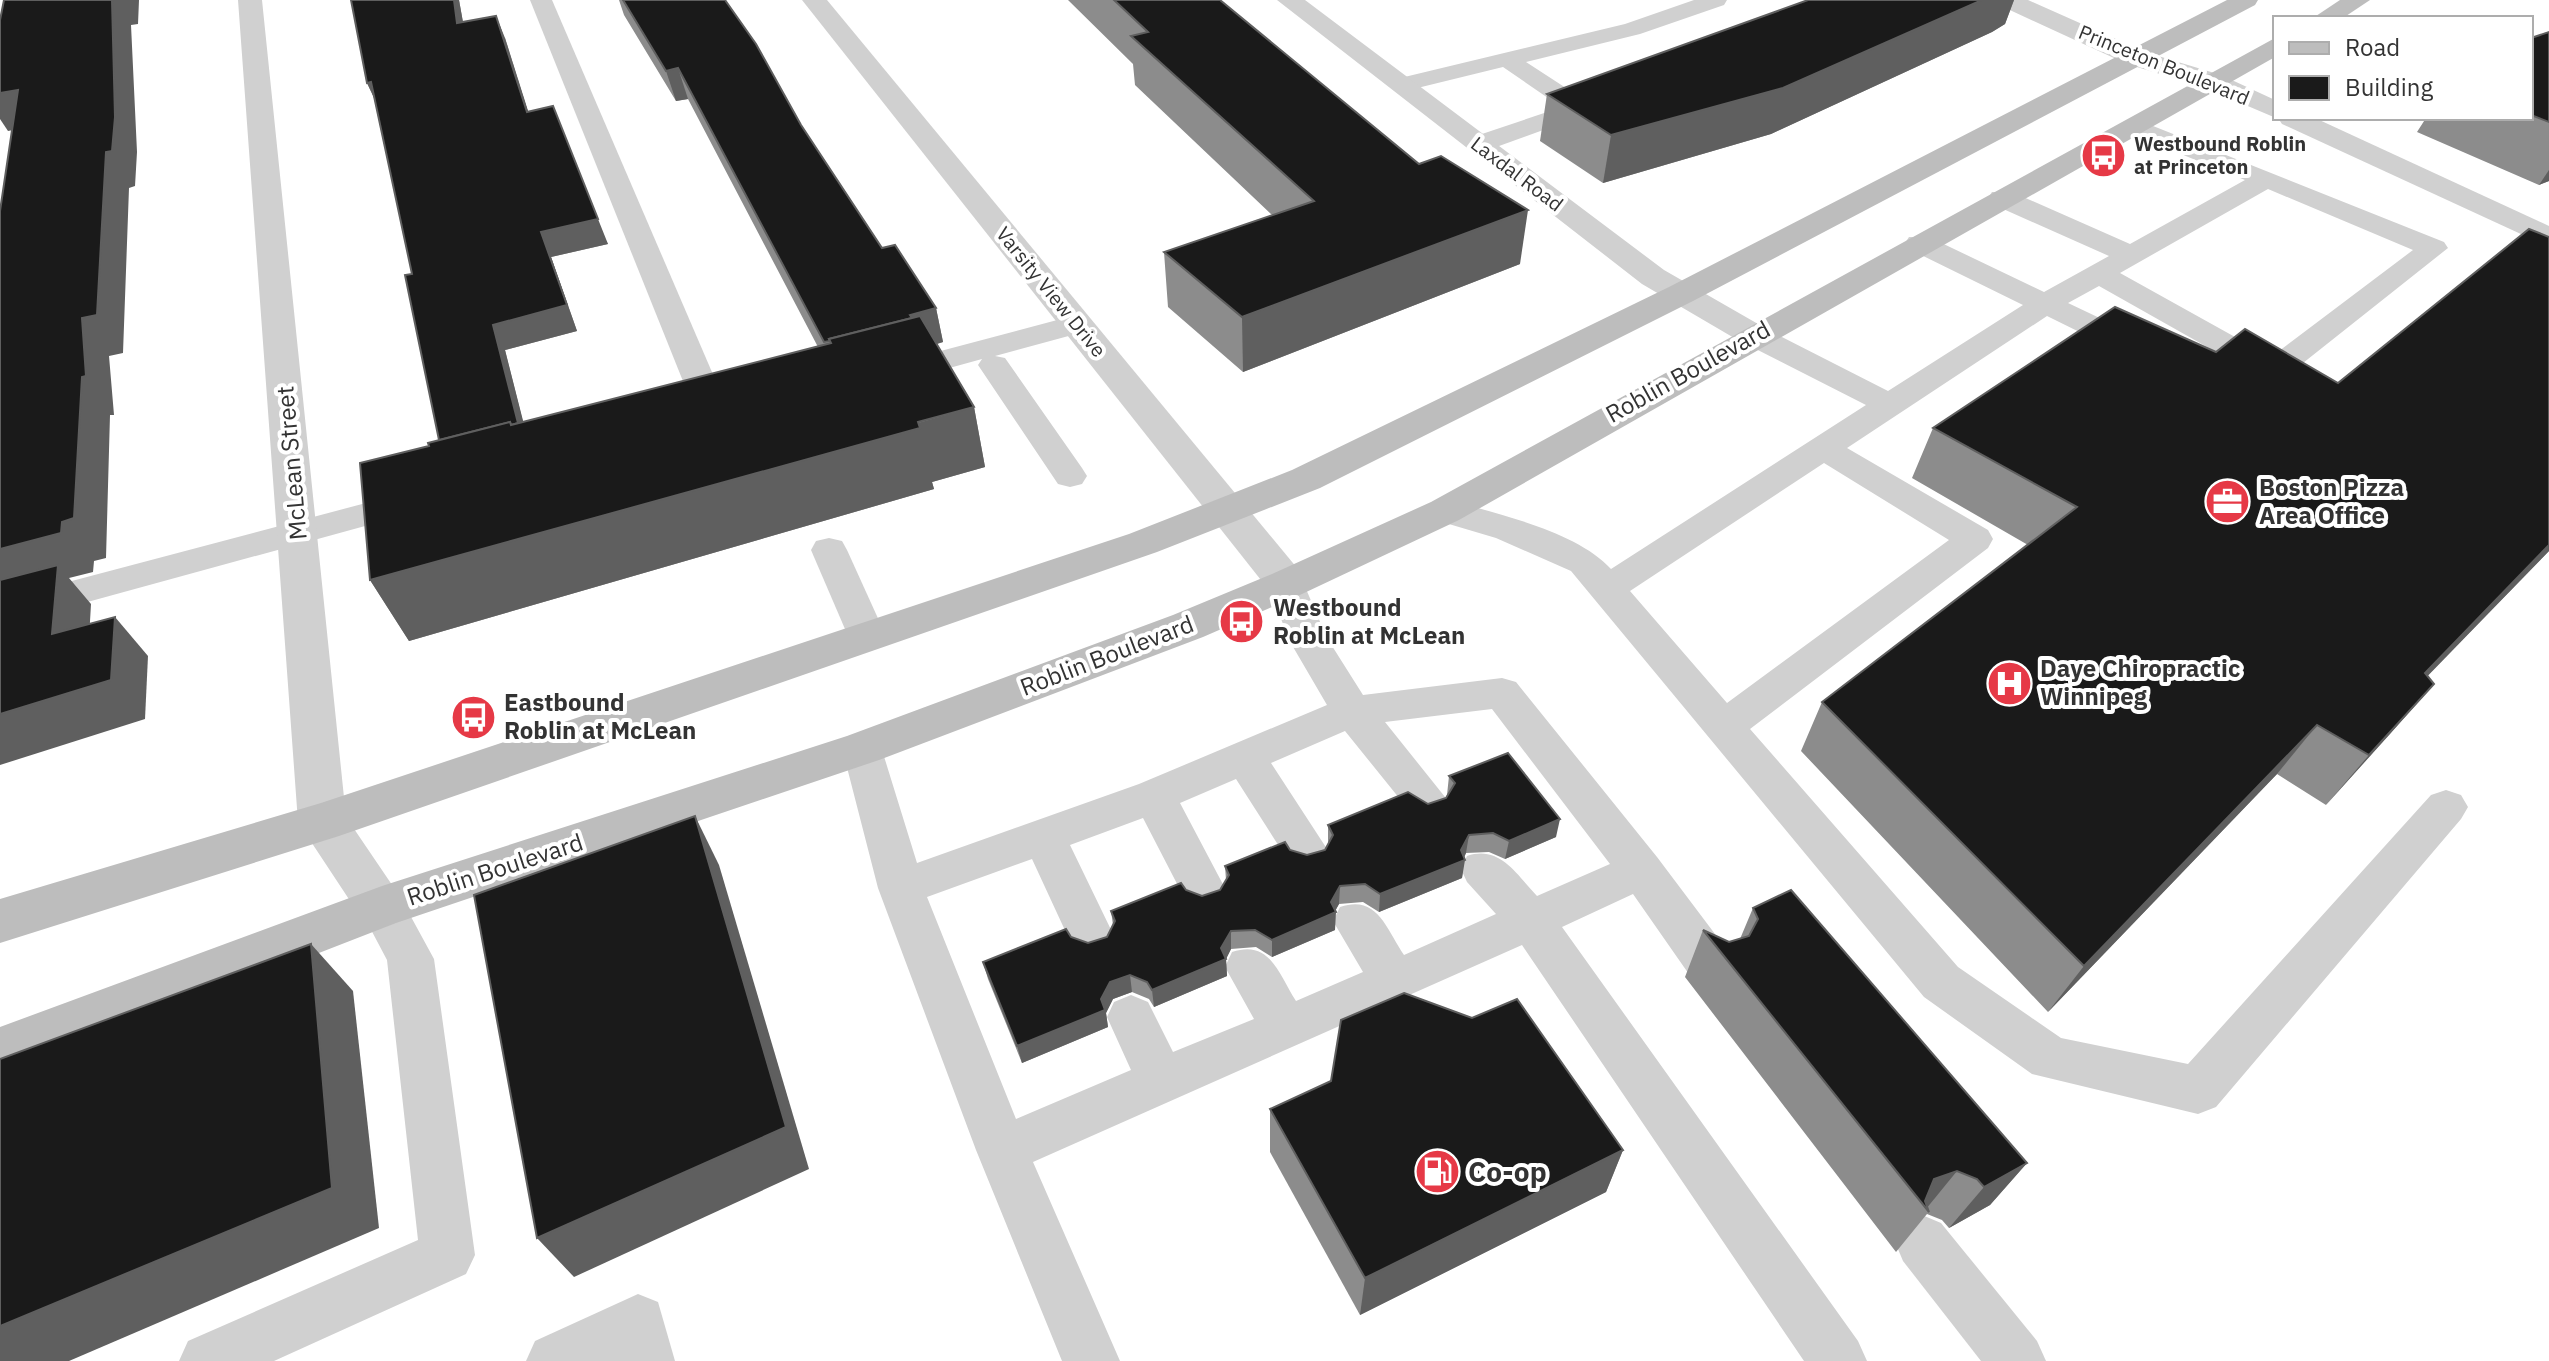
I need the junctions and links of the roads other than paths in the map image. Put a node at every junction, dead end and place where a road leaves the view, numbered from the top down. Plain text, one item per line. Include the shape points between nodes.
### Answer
1 (250, 0) edge
2 (541, 0) edge
3 (814, 0) edge
4 (1289, 0) edge
5 (1716, 0) edge
6 (2008, 0) edge
7 (2246, 0) edge
8 (2358, 0) edge
9 (2329, 16) edge
10 (2273, 47) edge
11 (2136, 58) junction
12 (1508, 60) junction
13 (2212, 81) junction
14 (1401, 85) junction
15 (1557, 93) edge
16 (1617, 94) edge
17 (2273, 109) edge
18 (2296, 120) edge
19 (2133, 126) junction
20 (1479, 144) junction
21 (2266, 179) junction
22 (2002, 198) junction
23 (2549, 238) edge
24 (1919, 243) junction
25 (2133, 256) junction
26 (2100, 274) junction
27 (1681, 294) junction
28 (2045, 304) junction
29 (1076, 324) junction
30 (1753, 335) junction
31 (2158, 359) edge
32 (994, 365) dead end
33 (866, 381) edge
34 (1890, 405) junction
35 (716, 421) edge
36 (1823, 448) junction
37 (1070, 476) dead end
38 (453, 491) edge
39 (1227, 510) junction
40 (1445, 511) junction
41 (299, 532) junction
42 (829, 550) dead end
43 (1287, 584) junction
44 (1607, 589) junction
45 (0, 613) edge
46 (867, 636) junction
47 (1352, 711) junction
48 (1724, 727) junction
49 (863, 748) junction
50 (1244, 756) junction
51 (1154, 796) junction
52 (1427, 802) edge
53 (2446, 807) dead end
54 (322, 822) junction
55 (1045, 838) junction
56 (1307, 852) edge
57 (1483, 869) dead end
58 (1641, 870) junction
59 (901, 888) junction
60 (1204, 892) edge
61 (382, 907) junction
62 (0, 921) edge
63 (1356, 921) dead end
64 (1532, 921) junction
65 (1092, 938) edge
66 (1710, 965) edge
67 (1249, 967) dead end
68 (1395, 981) junction
69 (1131, 1017) dead end
70 (1285, 1027) junction
71 (0, 1052) edge
72 (1161, 1080) junction
73 (1002, 1150) junction
74 (1922, 1242) edge
75 (208, 1361) edge
76 (555, 1361) edge
77 (646, 1361) edge
78 (1091, 1361) edge
79 (1838, 1361) edge
80 (2017, 1361) edge

1 - 41 street, McLean Street
2 - 35 lane
3 - 29 street, Varsity View Drive
4 - 14 street, Laxdal Road
5 - 12 lane via 1632,29
6 - 11 street, Princeton Boulevard
7 - 11 main road
8 - 9 main road
10 - 13 main road, Roblin Boulevard
11 - 13 street, Princeton Boulevard
11 - 27 main road
12 - 14 lane
12 - 15 lane
13 - 17 street, Princeton Boulevard
13 - 19 main road, Roblin Boulevard
14 - 20 street, Laxdal Road
16 - 20 lane
18 - 23 street
19 - 21 lane
19 - 22 main road, Roblin Boulevard
20 - 27 street, Laxdal Road
21 - 25 lane
21 - 26 lane via 2434,248 2273,371
22 - 24 main road, Roblin Boulevard
22 - 25 lane
24 - 28 lane
24 - 30 main road, Roblin Boulevard
25 - 26 lane
26 - 28 lane
27 - 30 street, Laxdal Road
27 - 39 main road via 1379,446
28 - 31 lane
28 - 34 lane
29 - 33 lane
29 - 39 street, Varsity View Drive
30 - 34 lane
30 - 40 main road, Roblin Boulevard
32 - 37 lane
34 - 36 lane
36 - 44 lane
36 - 48 lane via 1975,539
38 - 41 lane
39 - 43 street, Varsity View Drive
39 - 46 main road
40 - 43 main road, Roblin Boulevard
40 - 44 lane via 1509,530 1584,562
41 - 45 lane
41 - 54 street, McLean Street
42 - 46 lane
43 - 47 lane via 1308,640
43 - 49 main road, Roblin Boulevard
44 - 48 lane
46 - 54 main road
47 - 50 lane
47 - 52 lane
47 - 58 lane via 1502,693
48 - 53 lane via 1941,982 2050,1058 2198,1090
49 - 59 lane
49 - 61 main road, Roblin Boulevard
50 - 51 lane
50 - 56 lane
51 - 55 lane
51 - 60 lane
54 - 61 street
54 - 62 main road
55 - 59 lane
55 - 65 lane
57 - 64 lane
58 - 64 lane
58 - 66 lane
59 - 73 lane
61 - 71 main road, Roblin Boulevard
61 - 75 lane via 410,959 447,1255
63 - 68 lane
64 - 68 lane
64 - 79 lane
67 - 70 lane
68 - 70 lane
69 - 72 lane
70 - 72 lane
72 - 73 lane
73 - 78 lane
74 - 80 lane
76 - 77 lane via 638,1322

